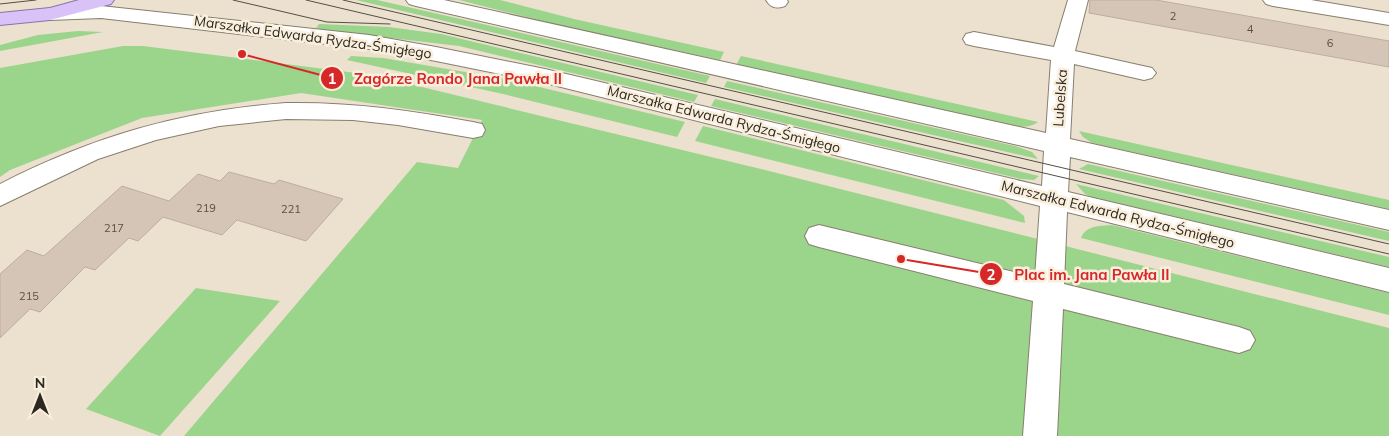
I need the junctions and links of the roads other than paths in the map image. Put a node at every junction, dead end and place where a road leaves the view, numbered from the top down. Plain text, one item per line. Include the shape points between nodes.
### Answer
1 (104, 0) edge
2 (416, 0) edge
3 (1078, 0) edge
4 (1273, 0) edge
5 (1301, 2) edge
6 (50, 14) junction
7 (28, 17) junction
8 (0, 19) edge
9 (1389, 19) edge
10 (0, 28) edge
11 (974, 39) dead end
12 (1063, 56) junction
13 (1144, 73) dead end
14 (473, 130) dead end
15 (1056, 146) junction
16 (0, 196) edge
17 (1054, 199) junction
18 (1389, 220) edge
19 (819, 236) dead end
20 (1389, 280) edge
21 (1048, 294) junction
22 (1239, 340) dead end
23 (1040, 436) edge

1 - 6 main road
2 - 15 street
3 - 12 street, Lubelska
4 - 5 street
5 - 9 street
6 - 7 main road
6 - 17 street, Marszałka Edwarda Rydza-Śmigłego via 100,12 141,15 360,41 436,54 554,78
7 - 8 main road
7 - 10 main road
11 - 12 street
12 - 13 street
12 - 15 street, Lubelska
14 - 16 street via 353,112 275,112 229,116 140,136 88,153
15 - 17 street, Lubelska
15 - 18 street
17 - 20 street, Marszałka Edwarda Rydza-Śmigłego
17 - 21 street, Lubelska
19 - 21 street
21 - 22 street
21 - 23 street, Lubelska

